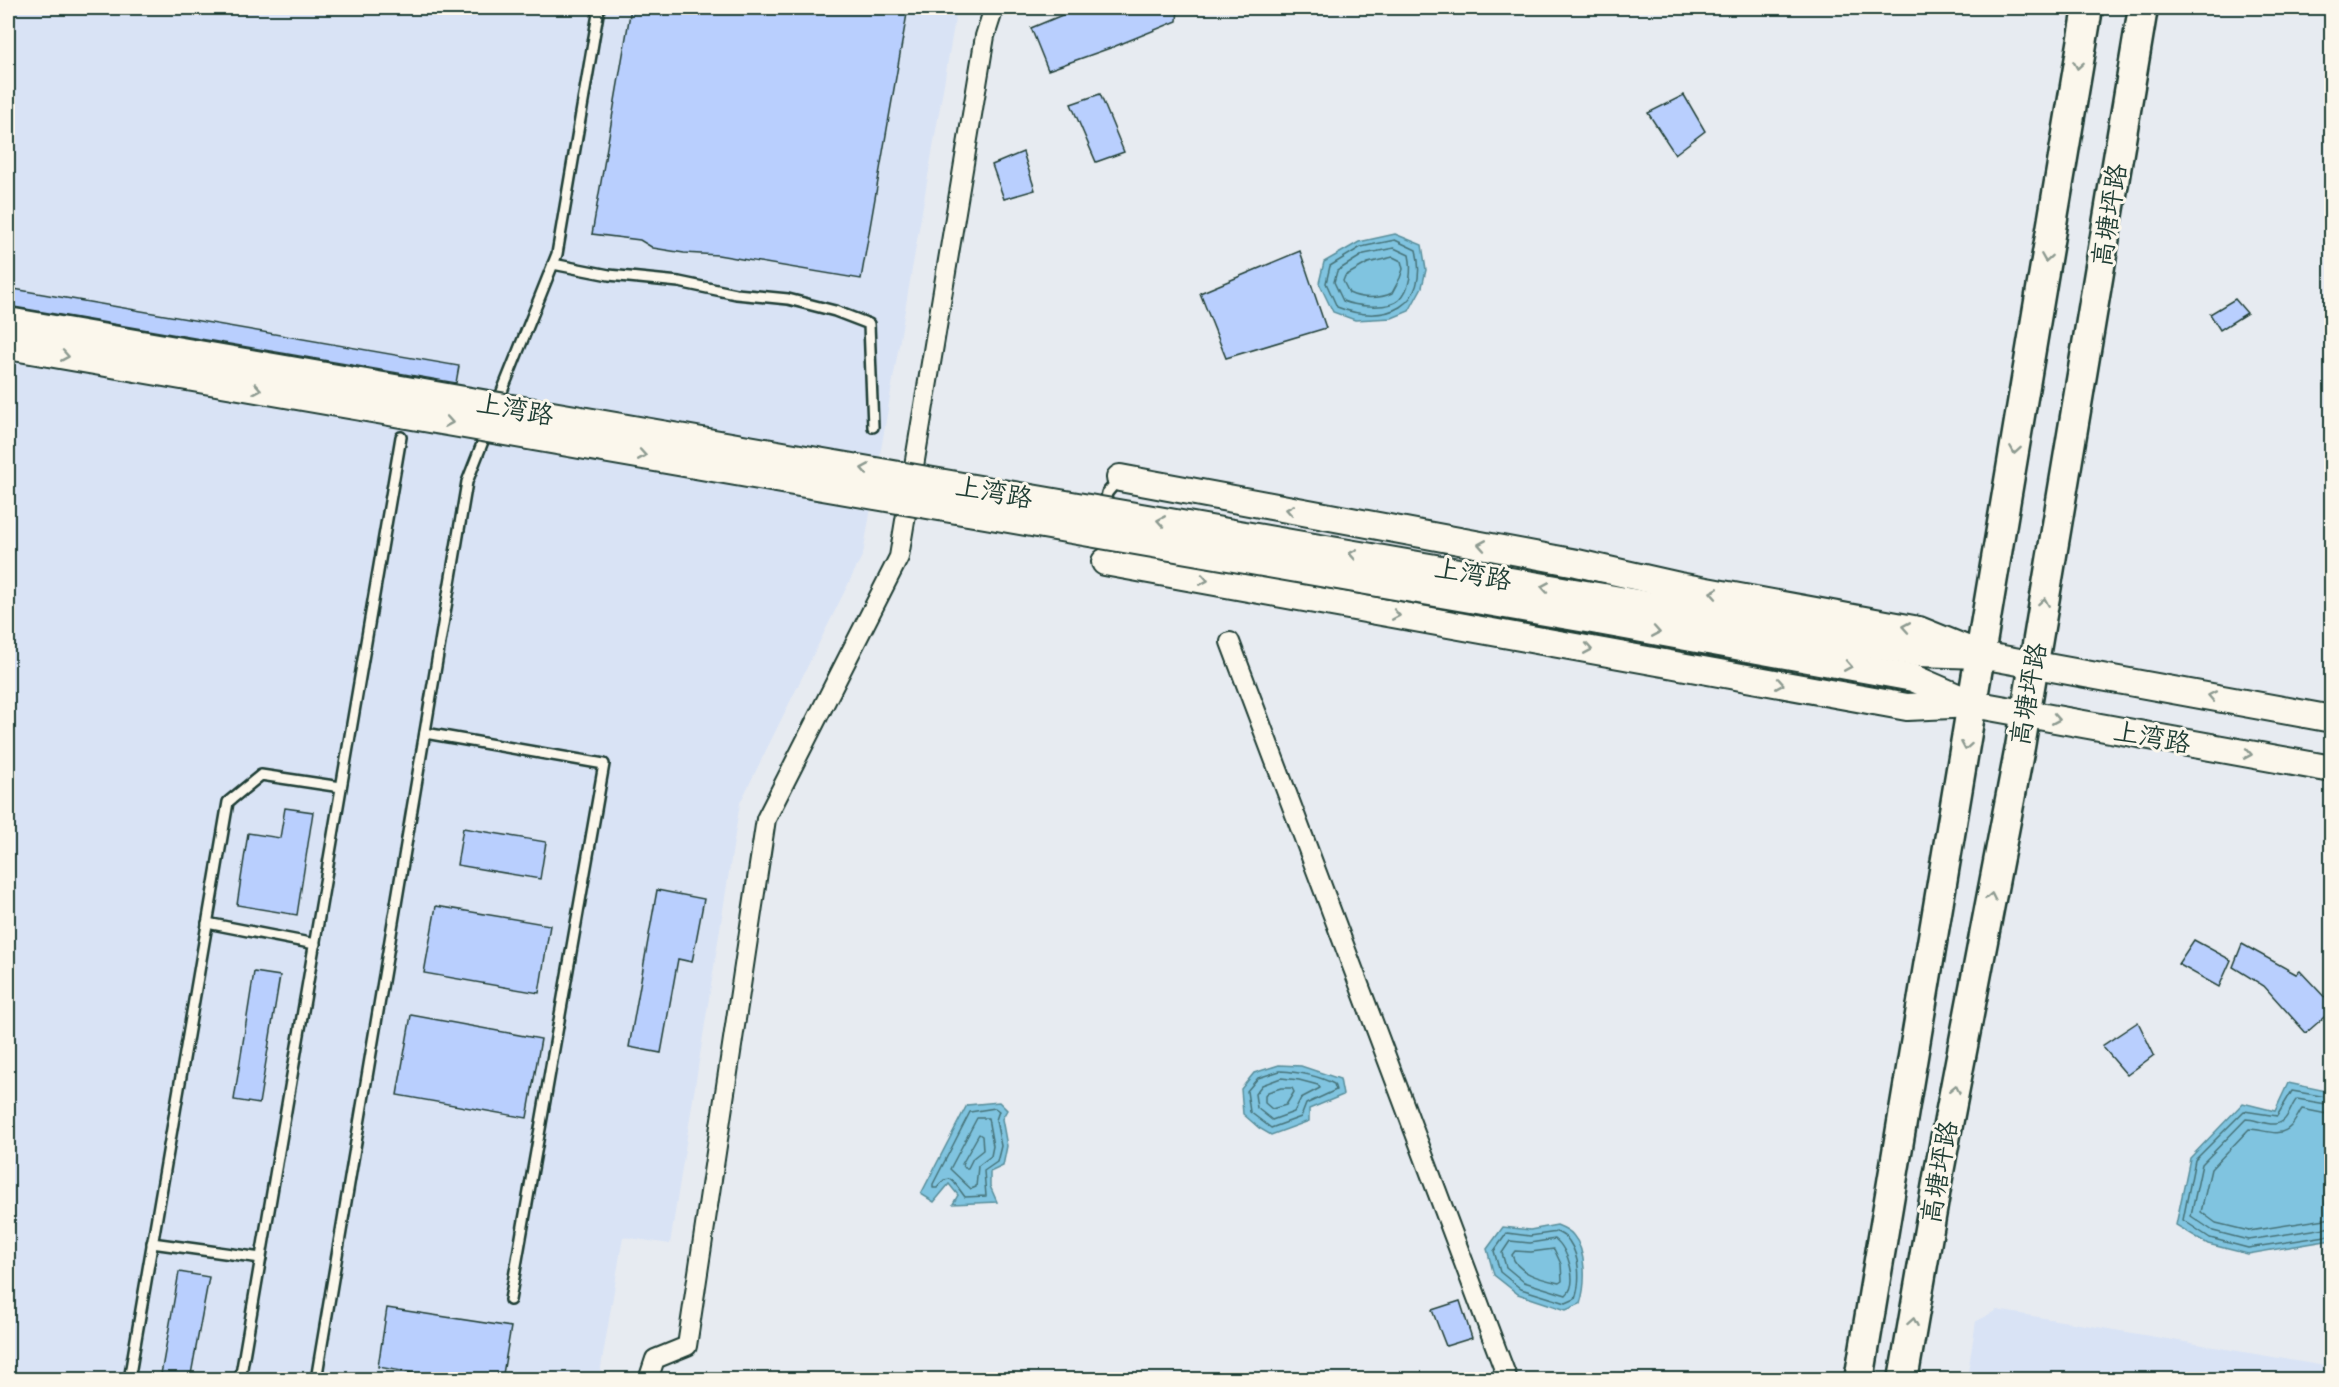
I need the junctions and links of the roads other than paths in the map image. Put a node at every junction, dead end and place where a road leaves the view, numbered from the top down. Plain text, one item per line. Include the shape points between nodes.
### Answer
1 (599, 8) edge
2 (994, 8) edge
3 (2088, 8) edge
4 (2143, 8) edge
5 (553, 264) junction
6 (8, 321) edge
7 (8, 346) edge
8 (873, 427) dead end
9 (401, 437) dead end
10 (1120, 478) joint
11 (1101, 552) joint
12 (1601, 609) junction
13 (1230, 642) dead end
14 (1981, 655) junction
15 (2034, 664) junction
16 (1973, 704) junction
17 (2026, 713) junction
18 (2331, 718) edge
19 (425, 733) junction
20 (2331, 769) edge
21 (341, 787) junction
22 (207, 923) junction
23 (315, 944) junction
24 (152, 1243) junction
25 (261, 1258) junction
26 (510, 1300) dead end
27 (129, 1380) edge
28 (240, 1380) edge
29 (316, 1380) edge
30 (648, 1380) edge
31 (1508, 1380) edge
32 (1859, 1380) edge
33 (1903, 1380) edge

1 - 5 lane
2 - 30 street via 985,36 899,557 766,819 687,1346 655,1359
3 -> 14 main road, 高塘坪路
15 -> 4 main road, 高塘坪路
5 - 8 lane via 788,299 869,324
5 - 19 lane via 467,482
12 -> 6 main road, 上湾路, bridge
7 -> 12 main road, 上湾路, bridge
9 - 21 lane
10 - 11 lane via 1107,493
14 -> 10 main road, 上湾路 via 1919,630
11 -> 16 main road, 上湾路 via 1907,706
12 - 14 main road, 上湾路 via 1917,652
12 -> 16 main road, 上湾路 via 1913,678
13 - 31 street
14 - 15 main road, 上湾路
14 - 16 main road, 高塘坪路
15 - 17 main road, 高塘坪路
18 -> 15 main road, 上湾路
16 - 17 main road, 上湾路
16 -> 32 main road, 高塘坪路
17 -> 20 main road, 上湾路
33 -> 17 main road, 高塘坪路
19 - 26 lane via 604,764
19 - 29 lane
21 - 22 lane via 261,775 228,802
21 - 23 lane
22 - 23 lane
22 - 24 lane
23 - 25 lane
24 - 25 lane
24 - 27 lane
25 - 28 lane

